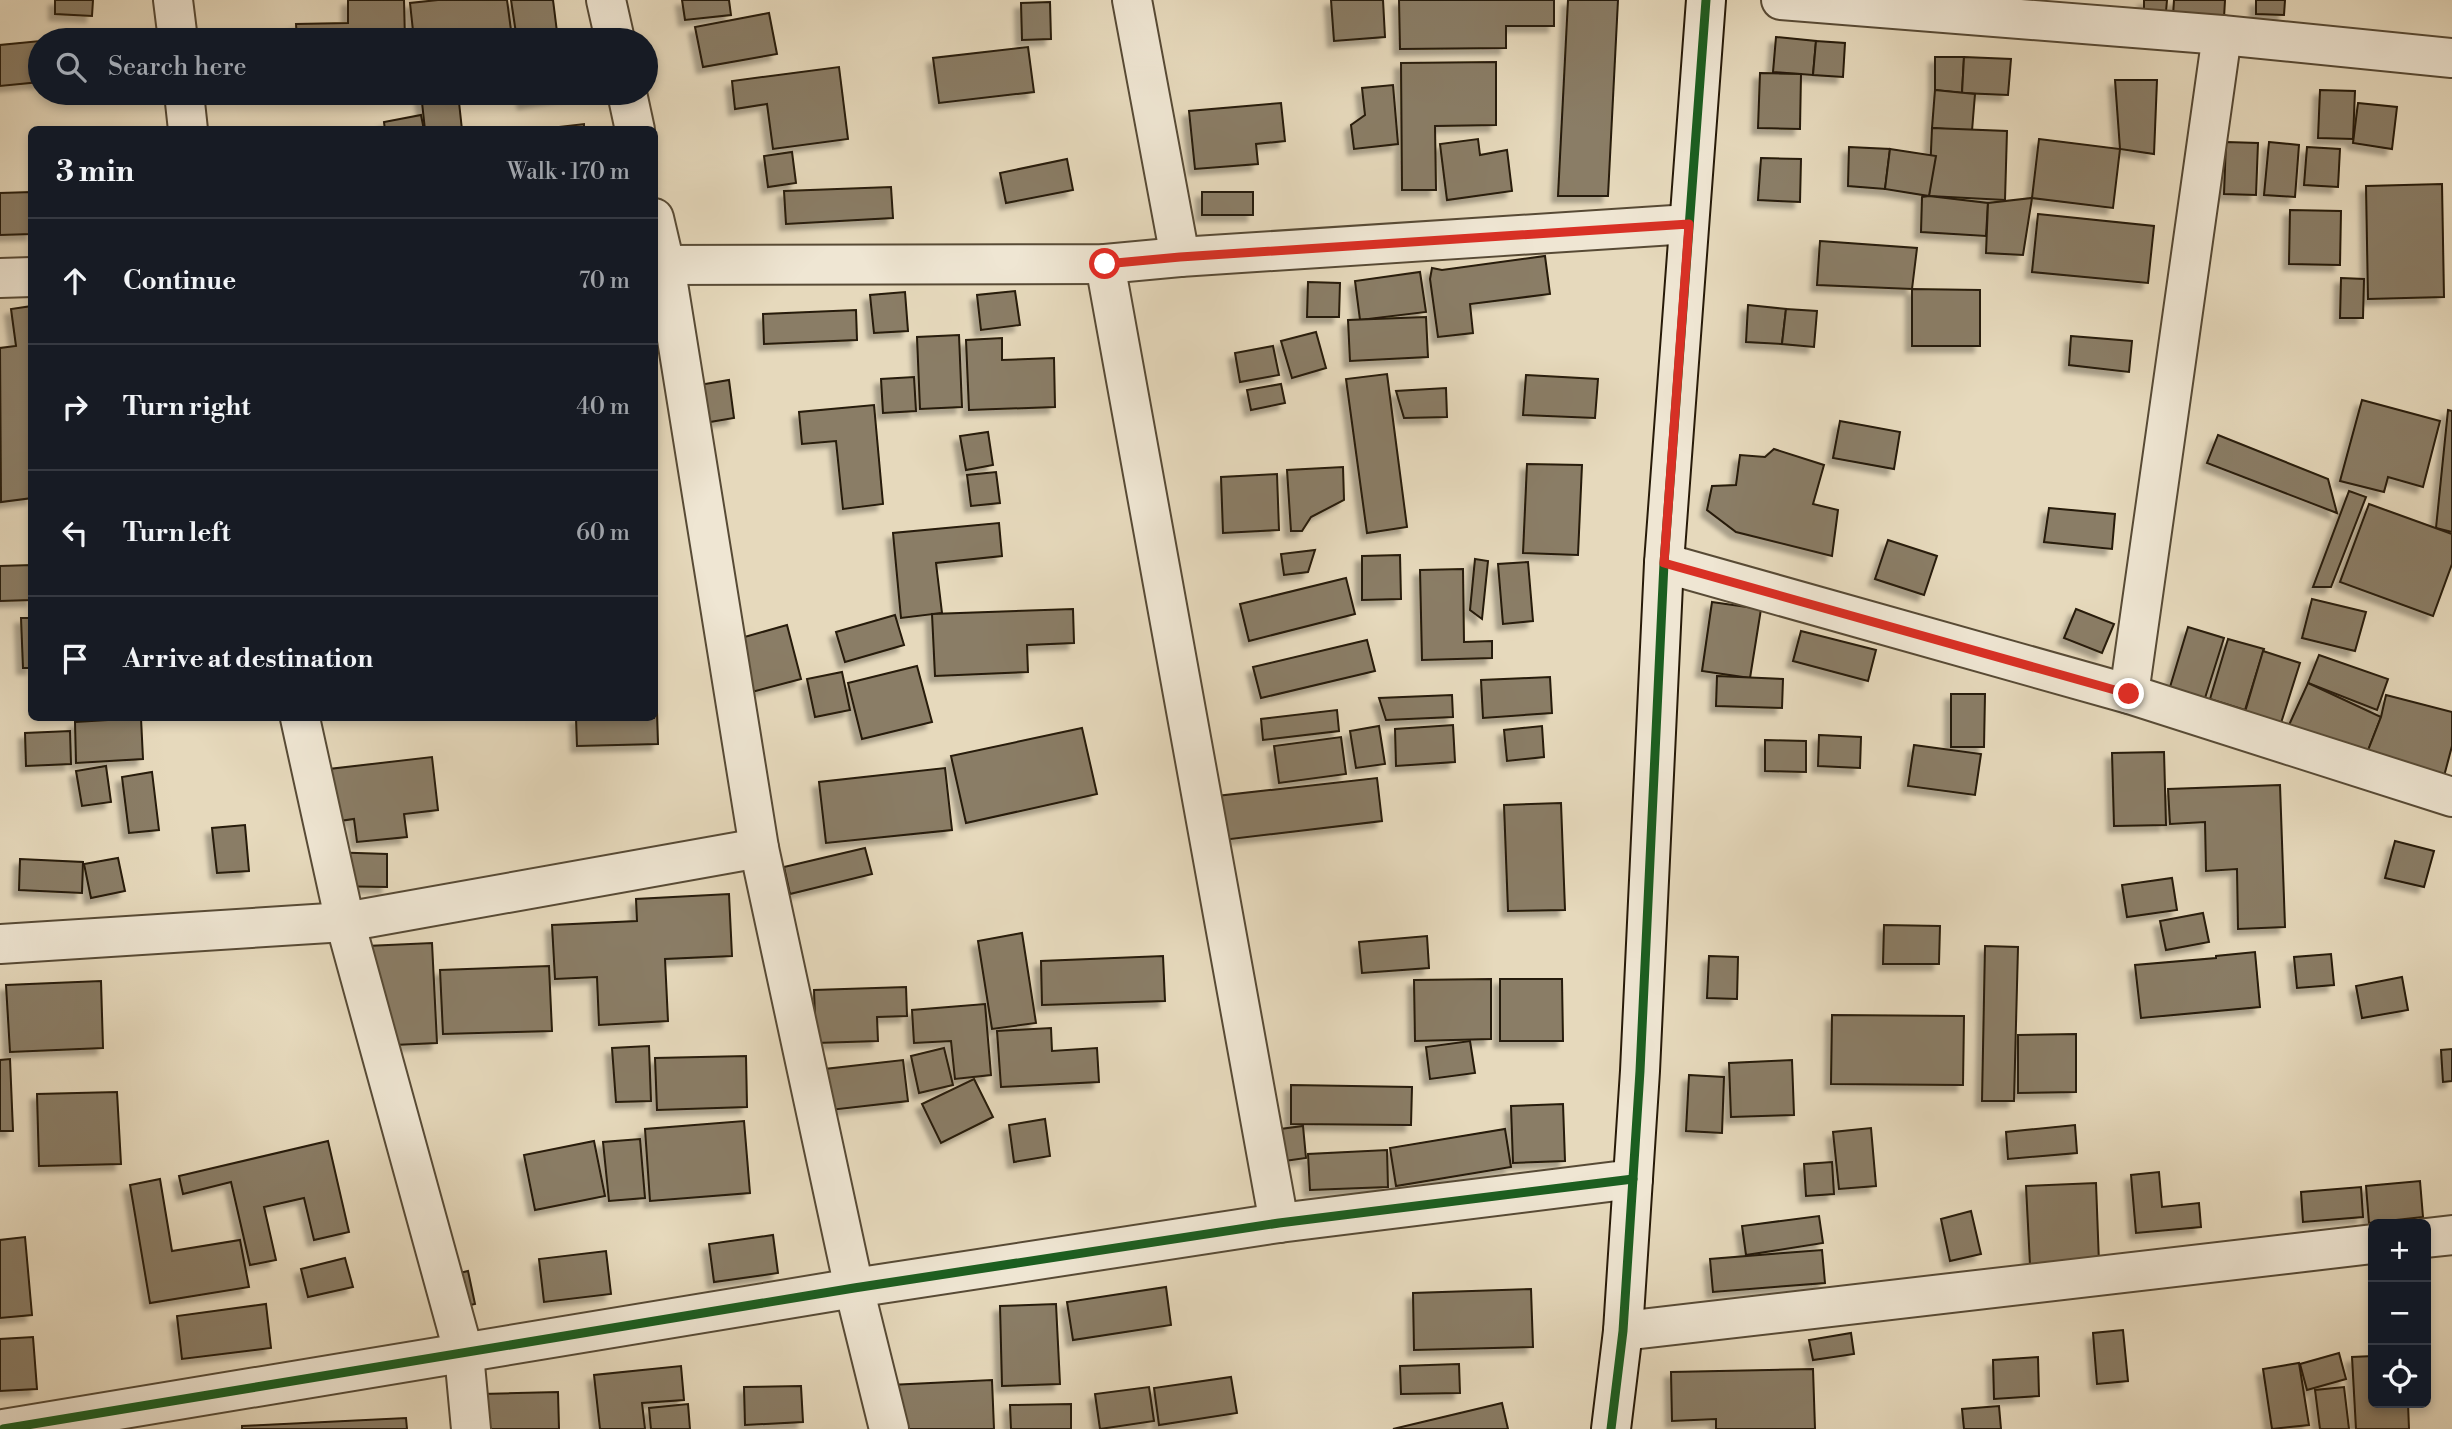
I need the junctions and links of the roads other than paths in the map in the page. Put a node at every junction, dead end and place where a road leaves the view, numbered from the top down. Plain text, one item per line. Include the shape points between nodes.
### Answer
1 (173, 0) edge
2 (606, 0) edge
3 (1132, 0) edge
4 (1706, 0) edge
5 (1781, 0) edge
6 (2118, 14) edge
7 (176, 28) edge
8 (612, 28) edge
9 (2222, 35) junction
10 (2452, 58) edge
11 (185, 105) edge
12 (630, 105) edge
13 (188, 126) edge
14 (634, 126) edge
15 (1689, 224) junction
16 (1180, 257) junction
17 (1105, 264) junction
18 (660, 265) edge
19 (28, 277) edge
20 (0, 278) edge
21 (1664, 563) junction
22 (2129, 694) junction
23 (301, 721) edge
24 (2452, 796) edge
25 (759, 849) junction
26 (345, 922) junction
27 (0, 944) edge
28 (1633, 1179) junction
29 (1279, 1223) junction
30 (2452, 1235) edge
31 (2431, 1237) edge
32 (2368, 1245) edge
33 (854, 1288) junction
34 (1623, 1331) junction
35 (464, 1354) junction
36 (3, 1429) edge
37 (471, 1429) edge
38 (889, 1429) edge
39 (1611, 1429) edge

1 - 7 street
2 - 8 street
3 - 16 street
4 - 15 street
5 - 6 street
6 - 9 street
9 - 10 street
9 - 22 street
11 - 13 street
12 - 14 street
15 - 16 street
15 - 21 street
16 - 17 street
17 - 18 street
17 - 29 street
18 - 25 street
19 - 20 street
21 - 22 street
21 - 28 street
22 - 24 street
23 - 26 street
25 - 26 street
25 - 33 street
26 - 27 street
26 - 35 street
28 - 29 street
28 - 34 street
29 - 33 street
30 - 31 street
32 - 34 street
33 - 35 street
33 - 38 street
34 - 39 street
35 - 36 street
35 - 37 street

